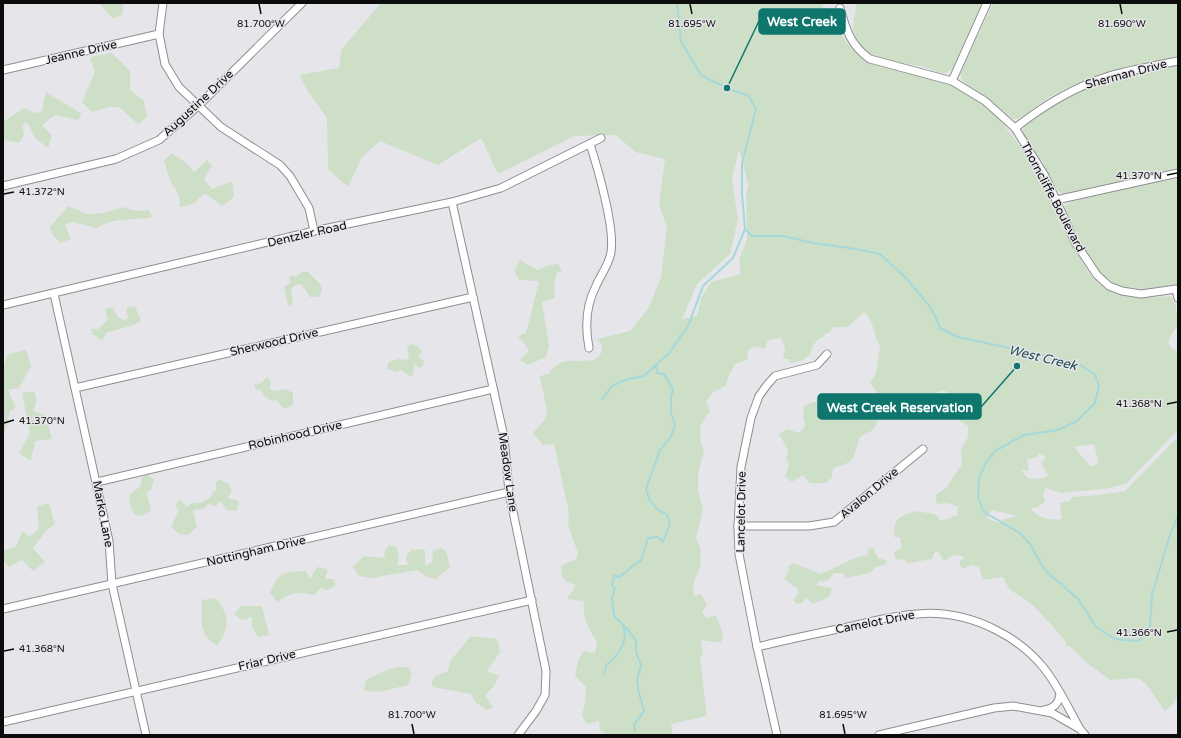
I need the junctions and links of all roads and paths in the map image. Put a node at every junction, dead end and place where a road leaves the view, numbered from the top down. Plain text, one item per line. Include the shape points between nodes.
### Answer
1 (163, 3) edge
2 (302, 3) edge
3 (987, 3) edge
4 (840, 8) dead end
5 (159, 34) junction
6 (1178, 60) edge
7 (3, 70) edge
8 (952, 80) junction
9 (199, 105) junction
10 (1015, 128) junction
11 (602, 138) dead end
12 (590, 144) junction
13 (1178, 173) edge
14 (3, 186) edge
15 (1056, 200) junction
16 (452, 202) junction
17 (314, 231) junction
18 (1177, 289) edge
19 (54, 294) junction
20 (473, 297) junction
21 (1178, 298) edge
22 (3, 305) edge
23 (589, 348) dead end
24 (827, 354) dead end
25 (75, 388) junction
26 (493, 389) junction
27 (923, 449) dead end
28 (96, 482) junction
29 (509, 492) junction
30 (738, 526) junction
31 (112, 584) junction
32 (532, 600) junction
33 (3, 609) edge
34 (757, 647) junction
35 (136, 690) junction
36 (1060, 693) junction
37 (1044, 710) junction
38 (3, 722) edge
39 (1082, 732) edge
40 (146, 735) edge
41 (518, 735) edge
42 (777, 735) edge
43 (879, 735) edge

1 - 5 street
2 - 9 street, Augustine Drive
3 - 8 street
4 - 8 street, Thorncliffe Boulevard via 850,38 860,52 870,59
5 - 7 street, Jeanne Drive
5 - 9 street via 165,64 179,87
6 - 10 street, Sherman Drive via 1106,77 1080,87 1046,104
8 - 10 street, Thorncliffe Boulevard via 985,101
9 - 14 street, Augustine Drive via 159,140 116,160
9 - 17 street via 221,126 280,165 290,176 309,208
10 - 15 street, Thorncliffe Boulevard via 1034,157
11 - 12 street, Dentzler Road
12 - 16 street, Dentzler Road via 501,188
12 - 23 street via 611,233 611,251 595,287 585,320
13 - 15 street
15 - 18 street, Thorncliffe Boulevard via 1074,242 1097,275 1109,286 1141,294 1156,294
16 - 17 street, Dentzler Road
16 - 20 street, Meadow Lane
17 - 19 street, Dentzler Road
18 - 21 street, Thorncliffe Boulevard
19 - 22 street, Dentzler Road
19 - 25 street, Marko Lane
20 - 25 street, Sherwood Drive
20 - 26 street, Meadow Lane
24 - 30 street, Lancelot Drive via 817,364 775,376 759,396 751,418 741,467
25 - 28 street, Marko Lane
26 - 28 street, Robinhood Drive
26 - 29 street, Meadow Lane via 504,436
27 - 30 street, Avalon Drive via 834,522 809,526
28 - 31 street, Marko Lane via 109,541
29 - 31 street, Nottingham Drive
29 - 32 street, Meadow Lane
30 - 34 street, Lancelot Drive via 742,571
31 - 33 street, Nottingham Drive
31 - 35 street, Marko Lane
32 - 35 street, Friar Drive
32 - 41 street, Meadow Lane via 546,671 545,695
34 - 36 street, Camelot Drive via 898,616 930,612 954,614 981,622 1025,648 1042,666
34 - 42 street, Lancelot Drive
35 - 38 street, Friar Drive
35 - 40 street, Marko Lane
36 - 37 street via 1056,706
36 - 39 street, Camelot Drive
37 - 39 street
37 - 43 street via 1013,706 994,708

